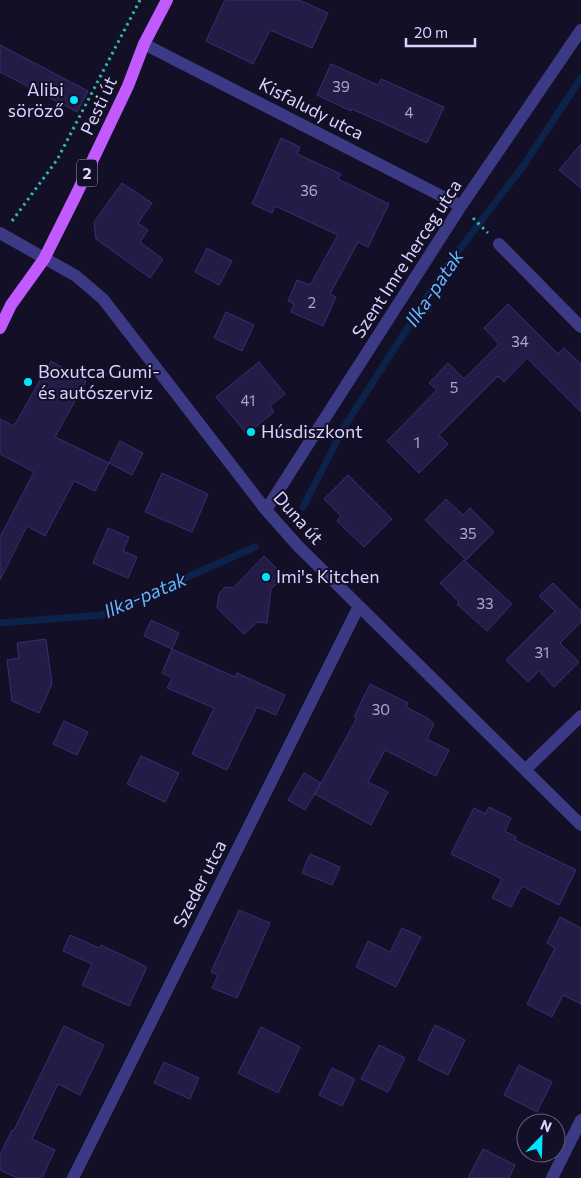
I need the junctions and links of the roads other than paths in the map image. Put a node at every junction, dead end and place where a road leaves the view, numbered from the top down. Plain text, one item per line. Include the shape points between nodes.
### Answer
1 (166, 0) edge
2 (581, 30) edge
3 (144, 44) junction
4 (461, 206) junction
5 (1, 234) edge
6 (499, 244) dead end
7 (44, 259) junction
8 (581, 327) edge
9 (0, 328) edge
10 (266, 510) junction
11 (359, 606) junction
12 (581, 716) edge
13 (525, 770) junction
14 (581, 825) edge
15 (581, 1120) edge
16 (73, 1178) edge
17 (552, 1178) edge

1 - 3 main road, Pesti út / 2
2 - 4 street, Szent Imre herceg utca
3 - 4 street, Kisfaludy utca
3 - 7 main road, Pesti út / 2 via 128,86
4 - 10 street, Szent Imre herceg utca
5 - 7 street, Duna út
6 - 8 street
7 - 9 main road, Pesti út / 2 via 11,305
7 - 10 street, Duna út via 76,276 103,299
10 - 11 street, Duna út
11 - 13 street, Duna út
11 - 16 street, Szeder utca
12 - 13 street
13 - 14 street, Duna út
15 - 17 street

